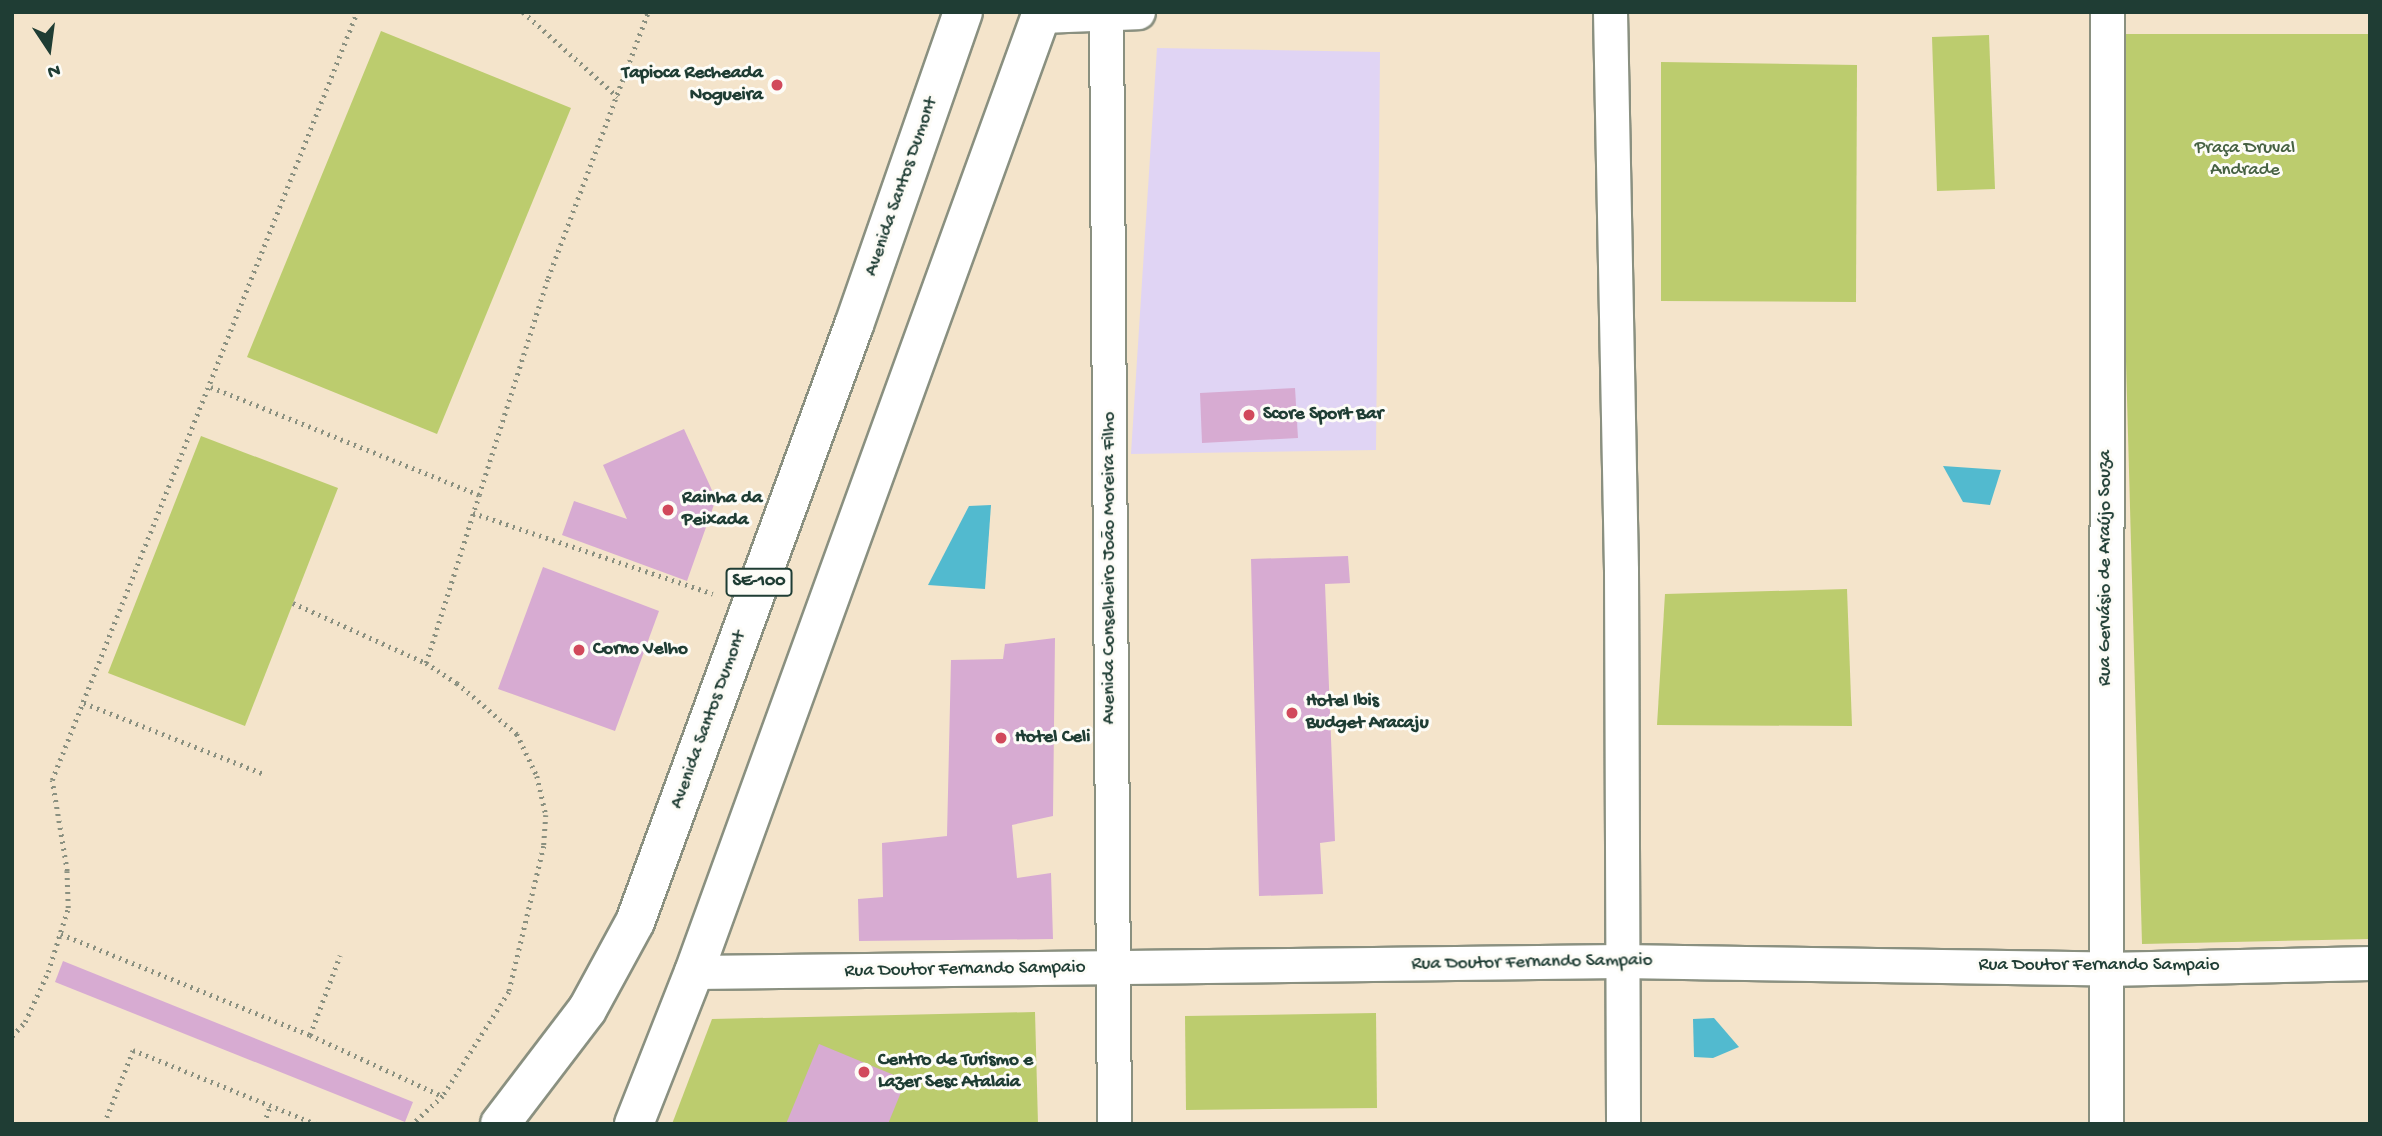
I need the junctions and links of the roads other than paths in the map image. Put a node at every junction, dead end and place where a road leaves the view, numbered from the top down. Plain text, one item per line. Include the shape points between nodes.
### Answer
1 (962, 12) edge
2 (1138, 12) edge
3 (1610, 12) edge
4 (2107, 12) edge
5 (1106, 13) edge
6 (1041, 14) edge
7 (1622, 961) junction
8 (2370, 963) edge
9 (1113, 968) junction
10 (2105, 969) junction
11 (694, 972) junction
12 (500, 1124) edge
13 (634, 1124) edge
14 (1114, 1124) edge
15 (1623, 1124) edge
16 (2106, 1124) edge

1 - 12 main road, Avenida Santos Dumont / SE-100 via 635,922 587,1010
2 - 5 street
3 - 7 street via 1621,569
4 - 10 street, Rua Gervásio de Araújo Souza
5 - 6 street
5 - 9 street, Avenida Conselheiro João Moreira Filho
6 - 11 main road
7 - 9 street, Rua Doutor Fernando Sampaio
7 - 10 street, Rua Doutor Fernando Sampaio
7 - 15 street
8 - 10 street, Rua Doutor Fernando Sampaio
9 - 11 street, Rua Doutor Fernando Sampaio
9 - 14 street, Avenida Conselheiro João Moreira Filho
10 - 16 street, Rua Gervásio de Araújo Souza
11 - 13 main road

